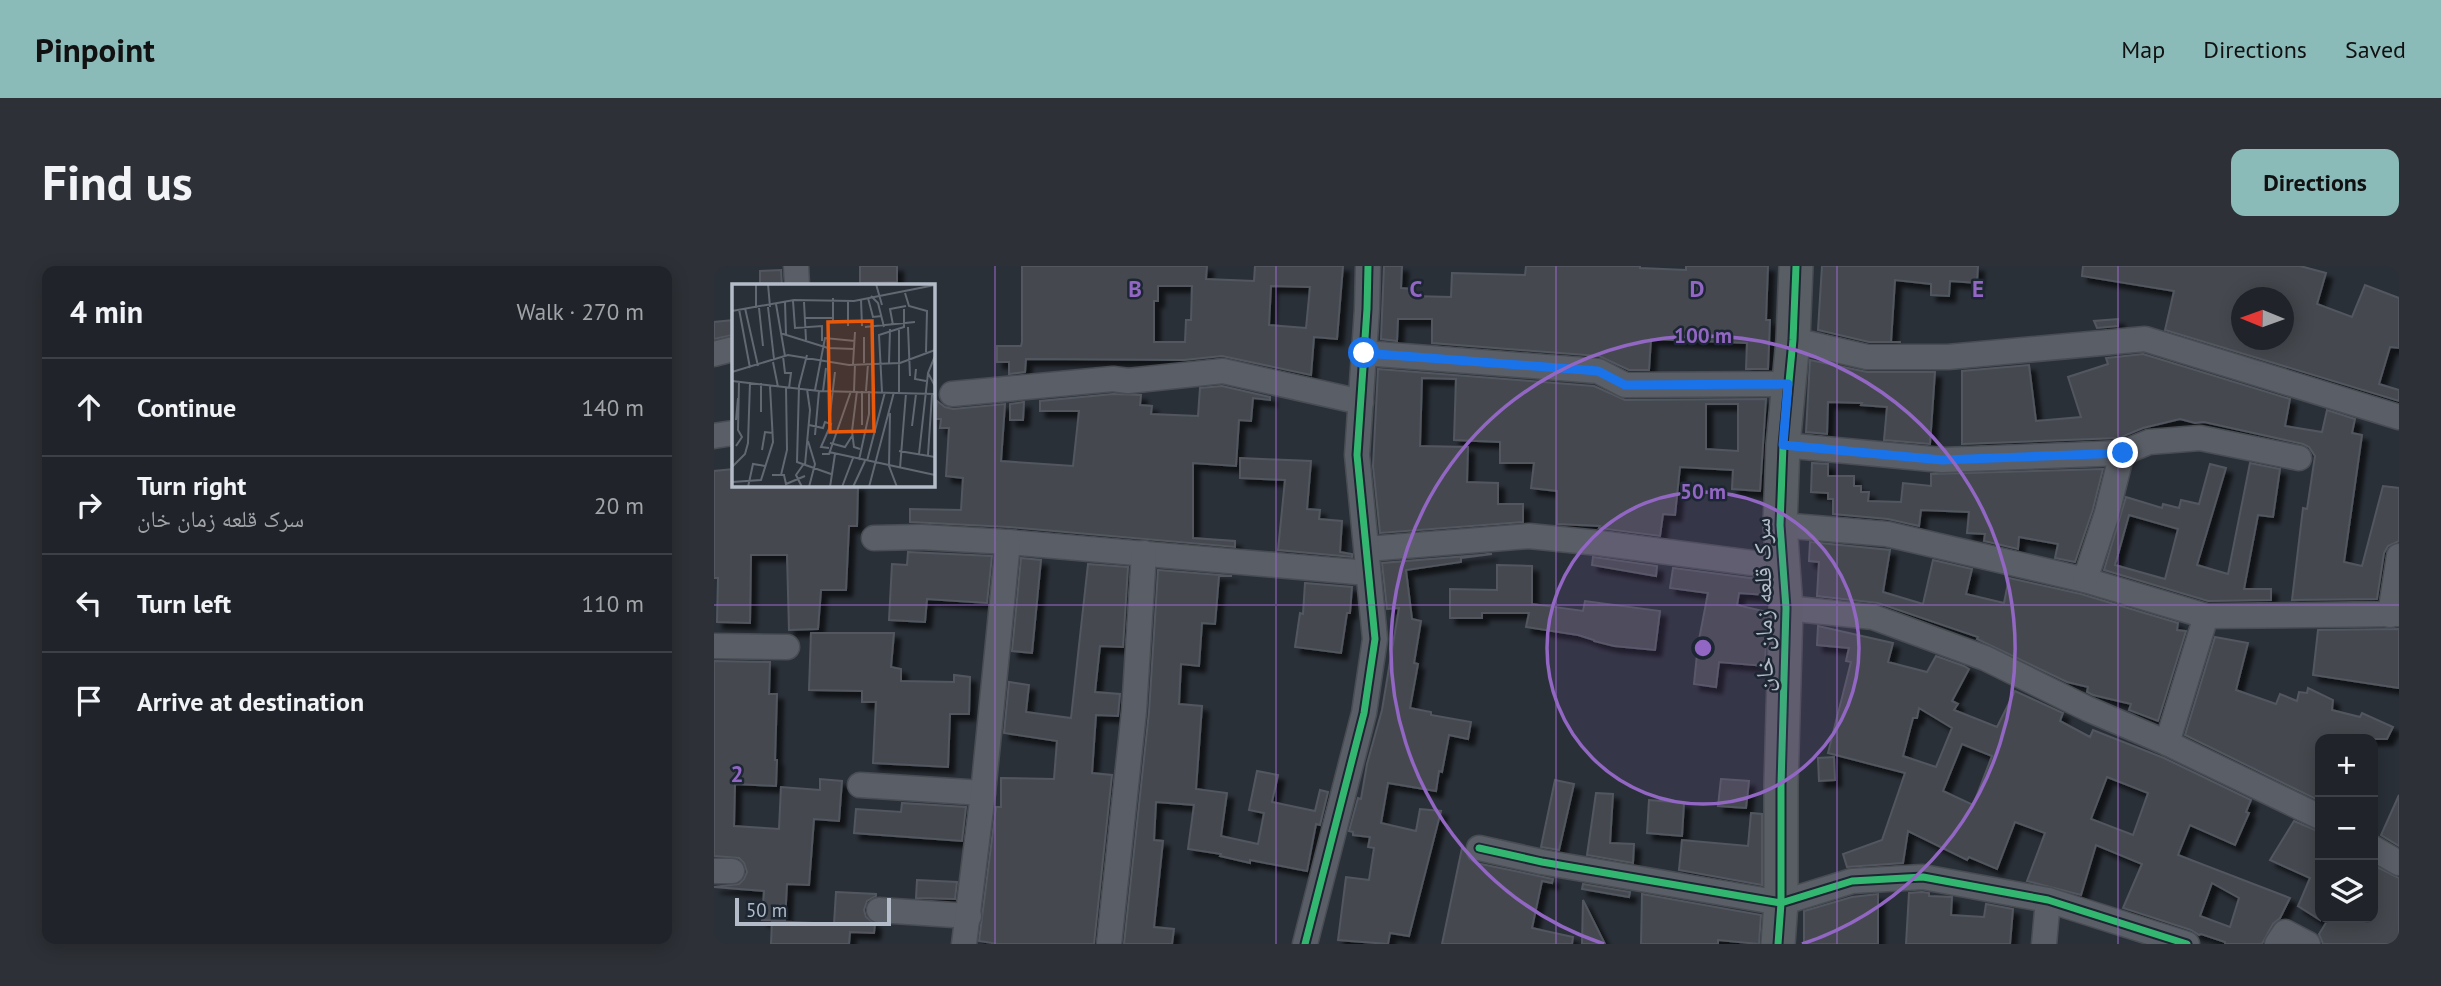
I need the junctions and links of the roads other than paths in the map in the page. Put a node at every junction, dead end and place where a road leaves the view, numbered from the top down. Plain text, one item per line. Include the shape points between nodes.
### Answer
1 (796, 266) edge
2 (1368, 266) edge
3 (1796, 266) edge
4 (797, 284) edge
5 (1793, 340) junction
6 (732, 349) edge
7 (1364, 353) junction
8 (714, 354) edge
9 (1788, 384) junction
10 (952, 394) dead end
11 (1361, 402) junction
12 (2399, 417) edge
13 (732, 433) edge
14 (714, 436) edge
15 (1783, 445) junction
16 (2123, 453) junction
17 (2299, 458) dead end
18 (1780, 525) junction
19 (874, 538) dead end
20 (1008, 542) junction
21 (1144, 553) junction
22 (2399, 556) edge
23 (1367, 561) junction
24 (1783, 567) junction
25 (2085, 580) junction
26 (1786, 608) junction
27 (2394, 614) edge
28 (2206, 616) junction
29 (714, 646) edge
30 (787, 648) dead end
31 (2166, 743) junction
32 (860, 785) dead end
33 (983, 793) junction
34 (2315, 815) edge
35 (1479, 848) dead end
36 (2378, 851) edge
37 (2399, 863) edge
38 (2048, 900) junction
39 (1781, 903) junction
40 (880, 910) dead end
41 (969, 916) junction
42 (964, 944) edge
43 (1109, 944) edge
44 (1306, 944) edge
45 (1778, 944) edge
46 (2044, 944) edge
47 (2188, 944) edge
48 (2277, 944) edge
49 (2308, 944) edge

1 - 4 street
2 - 7 street
3 - 5 street, سرک قلعه زمان خان
5 - 9 street, سرک قلعه زمان خان
5 - 12 street via 1867,356 1948,357 2145,339
6 - 8 street
7 - 9 street via 1598,371 1625,385
7 - 11 street
9 - 15 street, سرک قلعه زمان خان
10 - 11 street via 1223,371
11 - 23 street via 1357,455
13 - 14 street
15 - 16 street via 1942,460
15 - 18 street, سرک قلعه زمان خان
16 - 17 street via 2149,442 2200,438
16 - 25 street
18 - 24 street, سرک قلعه زمان خان
18 - 25 street via 1887,534
19 - 20 street
20 - 21 street
20 - 33 street
21 - 23 street
21 - 43 street via 1134,711
22 - 27 street
23 - 24 street via 1529,536
23 - 44 street via 1376,639 1364,712
24 - 26 street, سرک قلعه زمان خان
25 - 28 street
26 - 31 street via 1873,617 1985,658
26 - 39 street, سرک قلعه زمان خان
27 - 28 street
28 - 31 street
29 - 30 street
31 - 34 street
32 - 33 street
33 - 41 street
35 - 39 street
36 - 37 street
38 - 39 street via 1923,877 1852,881
38 - 46 street
38 - 47 street
39 - 45 street, سرک قلعه زمان خان
40 - 41 street
41 - 42 street
48 - 49 street via 2285,932

